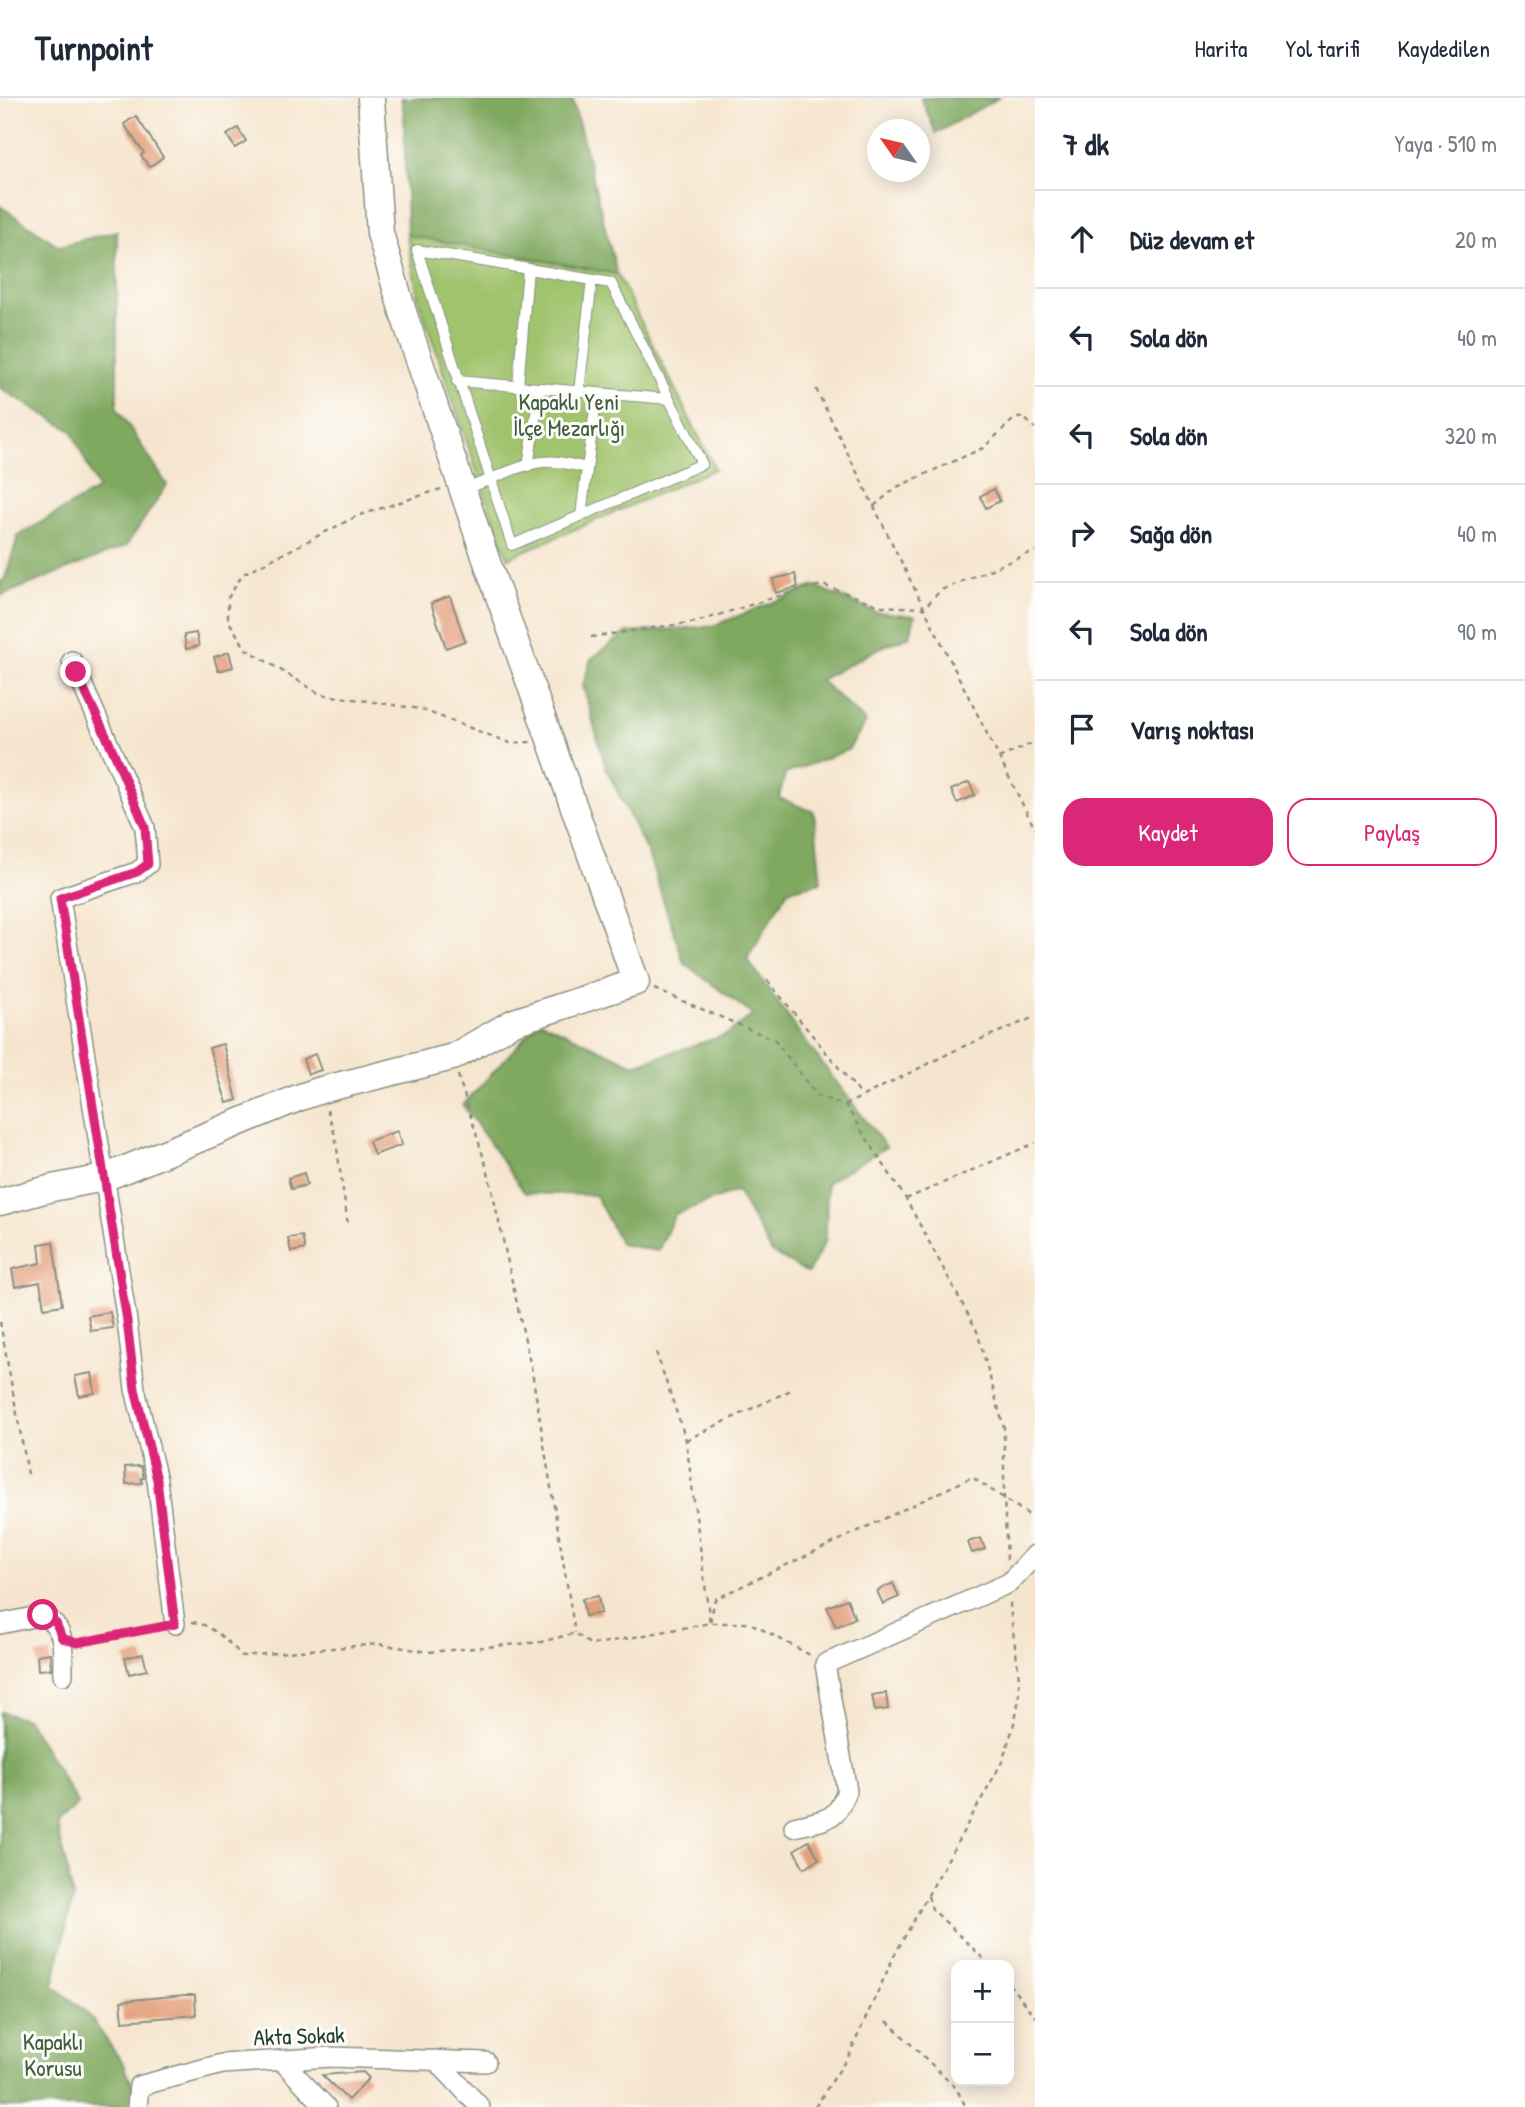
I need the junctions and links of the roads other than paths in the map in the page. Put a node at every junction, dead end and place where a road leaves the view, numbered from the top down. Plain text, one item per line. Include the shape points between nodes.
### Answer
1 (371, 98) edge
2 (528, 269) junction
3 (592, 280) junction
4 (457, 381) junction
5 (517, 386) junction
6 (540, 388) junction
7 (579, 391) junction
8 (597, 393) junction
9 (669, 399) junction
10 (528, 466) junction
11 (587, 468) junction
12 (490, 480) junction
13 (461, 486) junction
14 (581, 515) junction
15 (72, 661) dead end
16 (104, 1178) junction
17 (0, 1202) edge
18 (1035, 1555) edge
19 (0, 1624) edge
20 (175, 1624) road end
21 (63, 1675) dead end
22 (794, 1827) dead end
23 (281, 2060) junction
24 (436, 2060) junction
25 (486, 2062) dead end
26 (137, 2107) edge
27 (326, 2107) edge
28 (480, 2107) edge

1 - 13 street via 380,233
2 - 3 lane
2 - 4 lane via 416,250
2 - 5 lane
3 - 7 lane
3 - 9 lane via 611,283
4 - 5 lane
4 - 12 lane
5 - 6 lane
6 - 7 lane
6 - 10 lane
7 - 8 lane
8 - 9 lane
8 - 11 lane
9 - 14 lane via 702,464
10 - 11 lane via 543,462
10 - 12 lane
11 - 14 lane
12 - 13 lane
12 - 14 lane via 512,545
13 - 16 street via 636,982 514,1022 453,1057 321,1090
15 - 16 street via 145,827 148,864 60,898
16 - 17 street
16 - 20 street via 135,1389 157,1480
18 - 22 street via 1009,1583 825,1664 847,1791 832,1817
19 - 21 street via 43,1615 56,1623 62,1638
23 - 24 street, Akta Sokak
23 - 26 street, Akta Sokak via 222,2064 139,2087
23 - 27 street
24 - 25 street, Akta Sokak
24 - 28 street

